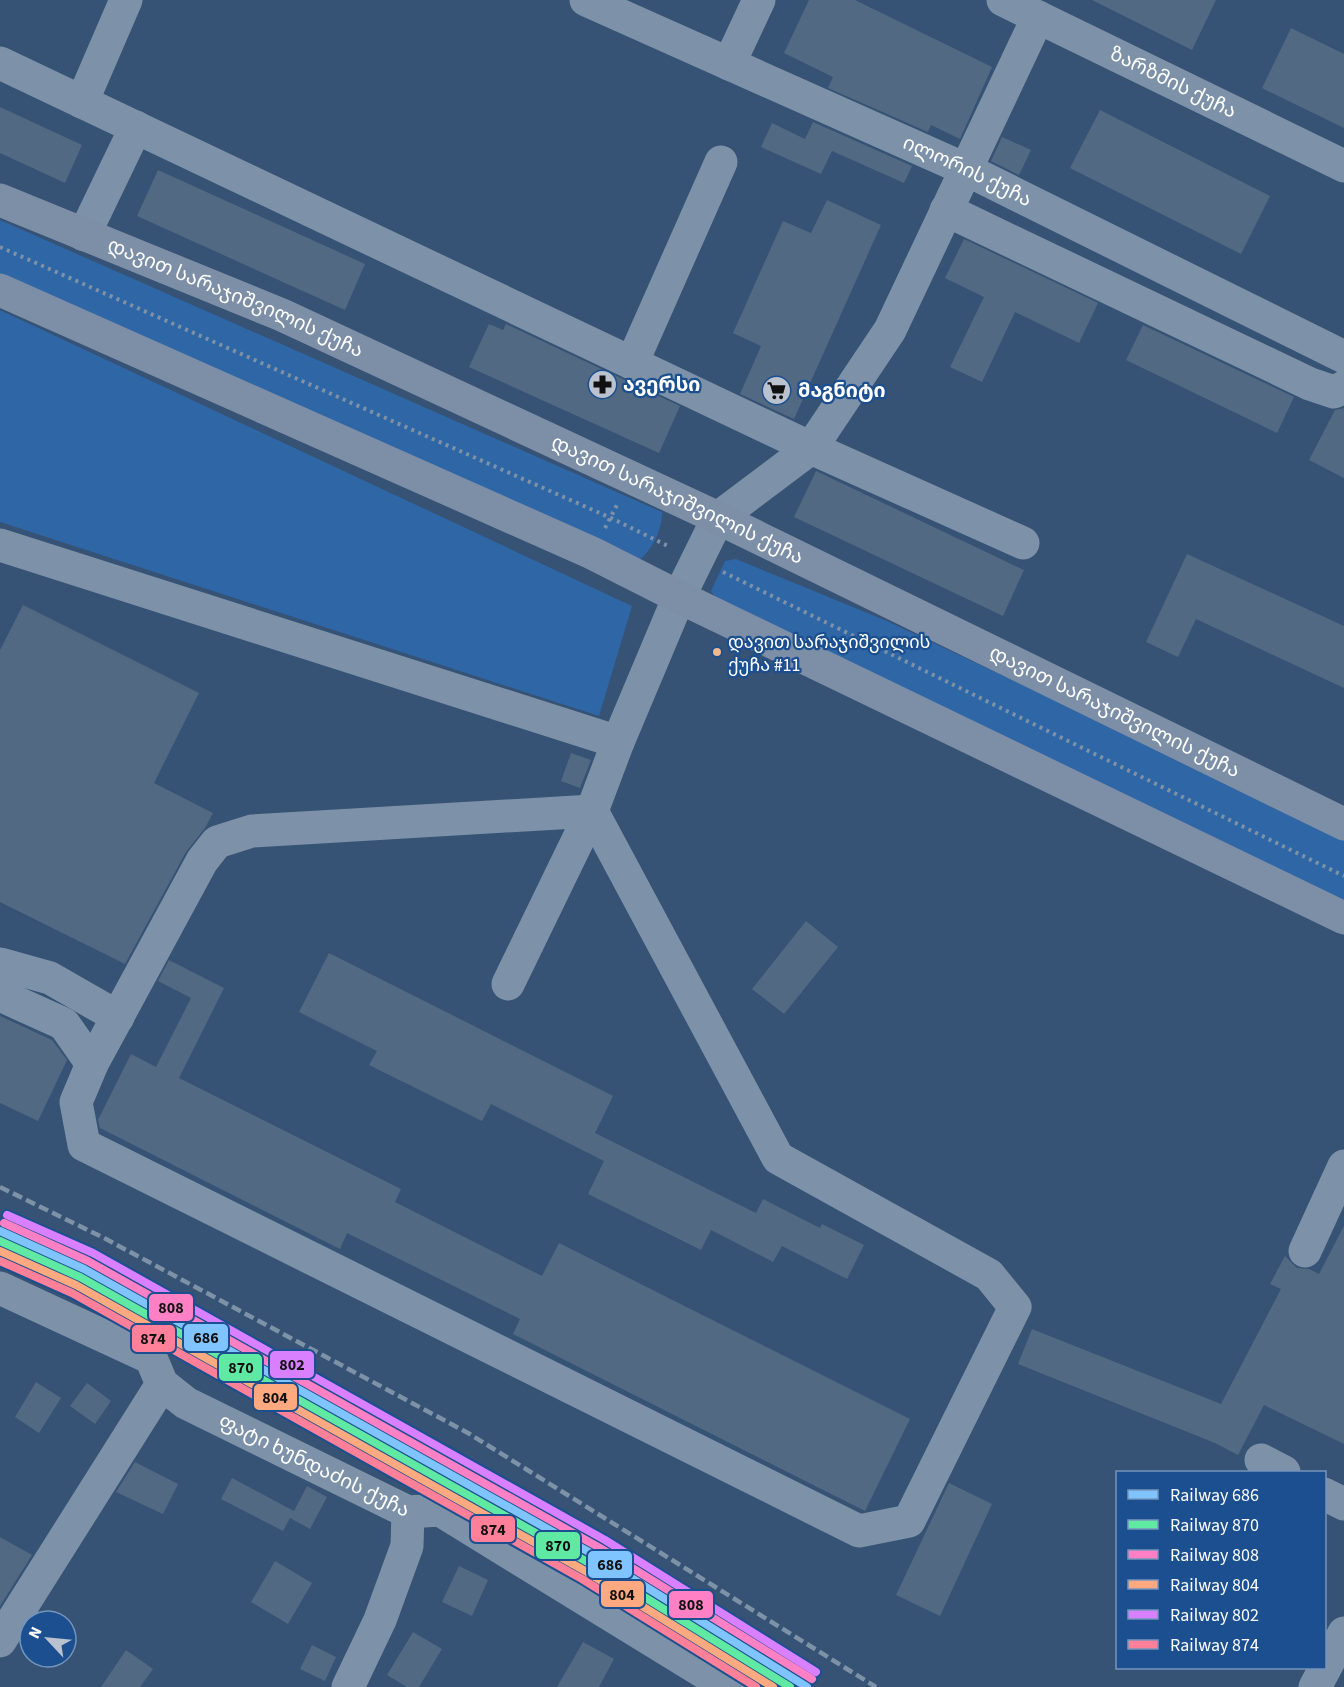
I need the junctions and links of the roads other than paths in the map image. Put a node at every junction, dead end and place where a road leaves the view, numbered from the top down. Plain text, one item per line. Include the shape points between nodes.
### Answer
1 (126, 0) edge
2 (586, 0) edge
3 (759, 0) edge
4 (1003, 0) edge
5 (1038, 17) junction
6 (0, 63) edge
7 (729, 64) junction
8 (82, 102) junction
9 (136, 127) junction
10 (721, 162) dead end
11 (1344, 166) edge
12 (966, 169) junction
13 (0, 200) edge
14 (946, 210) junction
15 (84, 235) junction
16 (0, 290) edge
17 (1344, 357) edge
18 (632, 363) junction
19 (1344, 387) edge
20 (811, 448) junction
21 (718, 518) junction
22 (1023, 543) dead end
23 (3, 552) edge
24 (679, 597) junction
25 (618, 742) junction
26 (592, 810) junction
27 (1344, 825) edge
28 (1344, 918) edge
29 (0, 964) edge
30 (508, 984) dead end
31 (0, 995) edge
32 (118, 1017) junction
33 (92, 1064) junction
34 (1344, 1166) edge
35 (1305, 1251) dead end
36 (0, 1288) edge
37 (162, 1384) junction
38 (1326, 1495) edge
39 (1344, 1504) edge
40 (408, 1512) junction
41 (1344, 1633) edge
42 (0, 1641) edge
43 (1326, 1667) edge
44 (1325, 1669) edge
45 (348, 1687) edge
46 (728, 1687) edge
47 (1315, 1687) edge

1 - 8 street
2 - 7 street, ილორის ქუჩა
3 - 7 street
4 - 5 street, ზარზმის ქუჩა
5 - 11 street, ზარზმის ქუჩა
5 - 12 street
6 - 8 street
7 - 12 street, ილორის ქუჩა
8 - 9 street
9 - 15 street
9 - 18 street
10 - 18 street
12 - 14 street
12 - 17 street, ილორის ქუჩა
13 - 15 main road, დავით სარაჯიშვილის ქუჩა
14 - 19 street via 1310,384 1334,392
14 - 20 street via 891,330
15 - 21 main road, დავით სარაჯიშვილის ქუჩა via 282,315
16 - 24 main road via 592,553
18 - 20 street
20 - 21 street
20 - 22 street
21 - 24 street
21 - 27 main road, დავით სარაჯიშვილის ქუჩა
23 - 25 street
24 - 25 street
24 - 28 main road
25 - 26 street
26 - 30 street
26 - 32 street via 252,831 217,842 202,861
26 - 33 street via 778,1158 989,1275 1015,1307 909,1521 859,1531 84,1145 76,1102
29 - 32 street via 50,978
31 - 33 street via 64,1023
32 - 33 street
34 - 35 street
36 - 37 street, ფატი ხუნდაძის ქუჩა via 151,1358
37 - 40 street, ფატი ხუნდაძის ქუჩა via 186,1403
37 - 42 street
38 - 39 street
40 - 45 street via 407,1546 380,1620
40 - 46 street, ფატი ხუნდაძის ქუჩა via 440,1510
41 - 43 street
44 - 47 street

